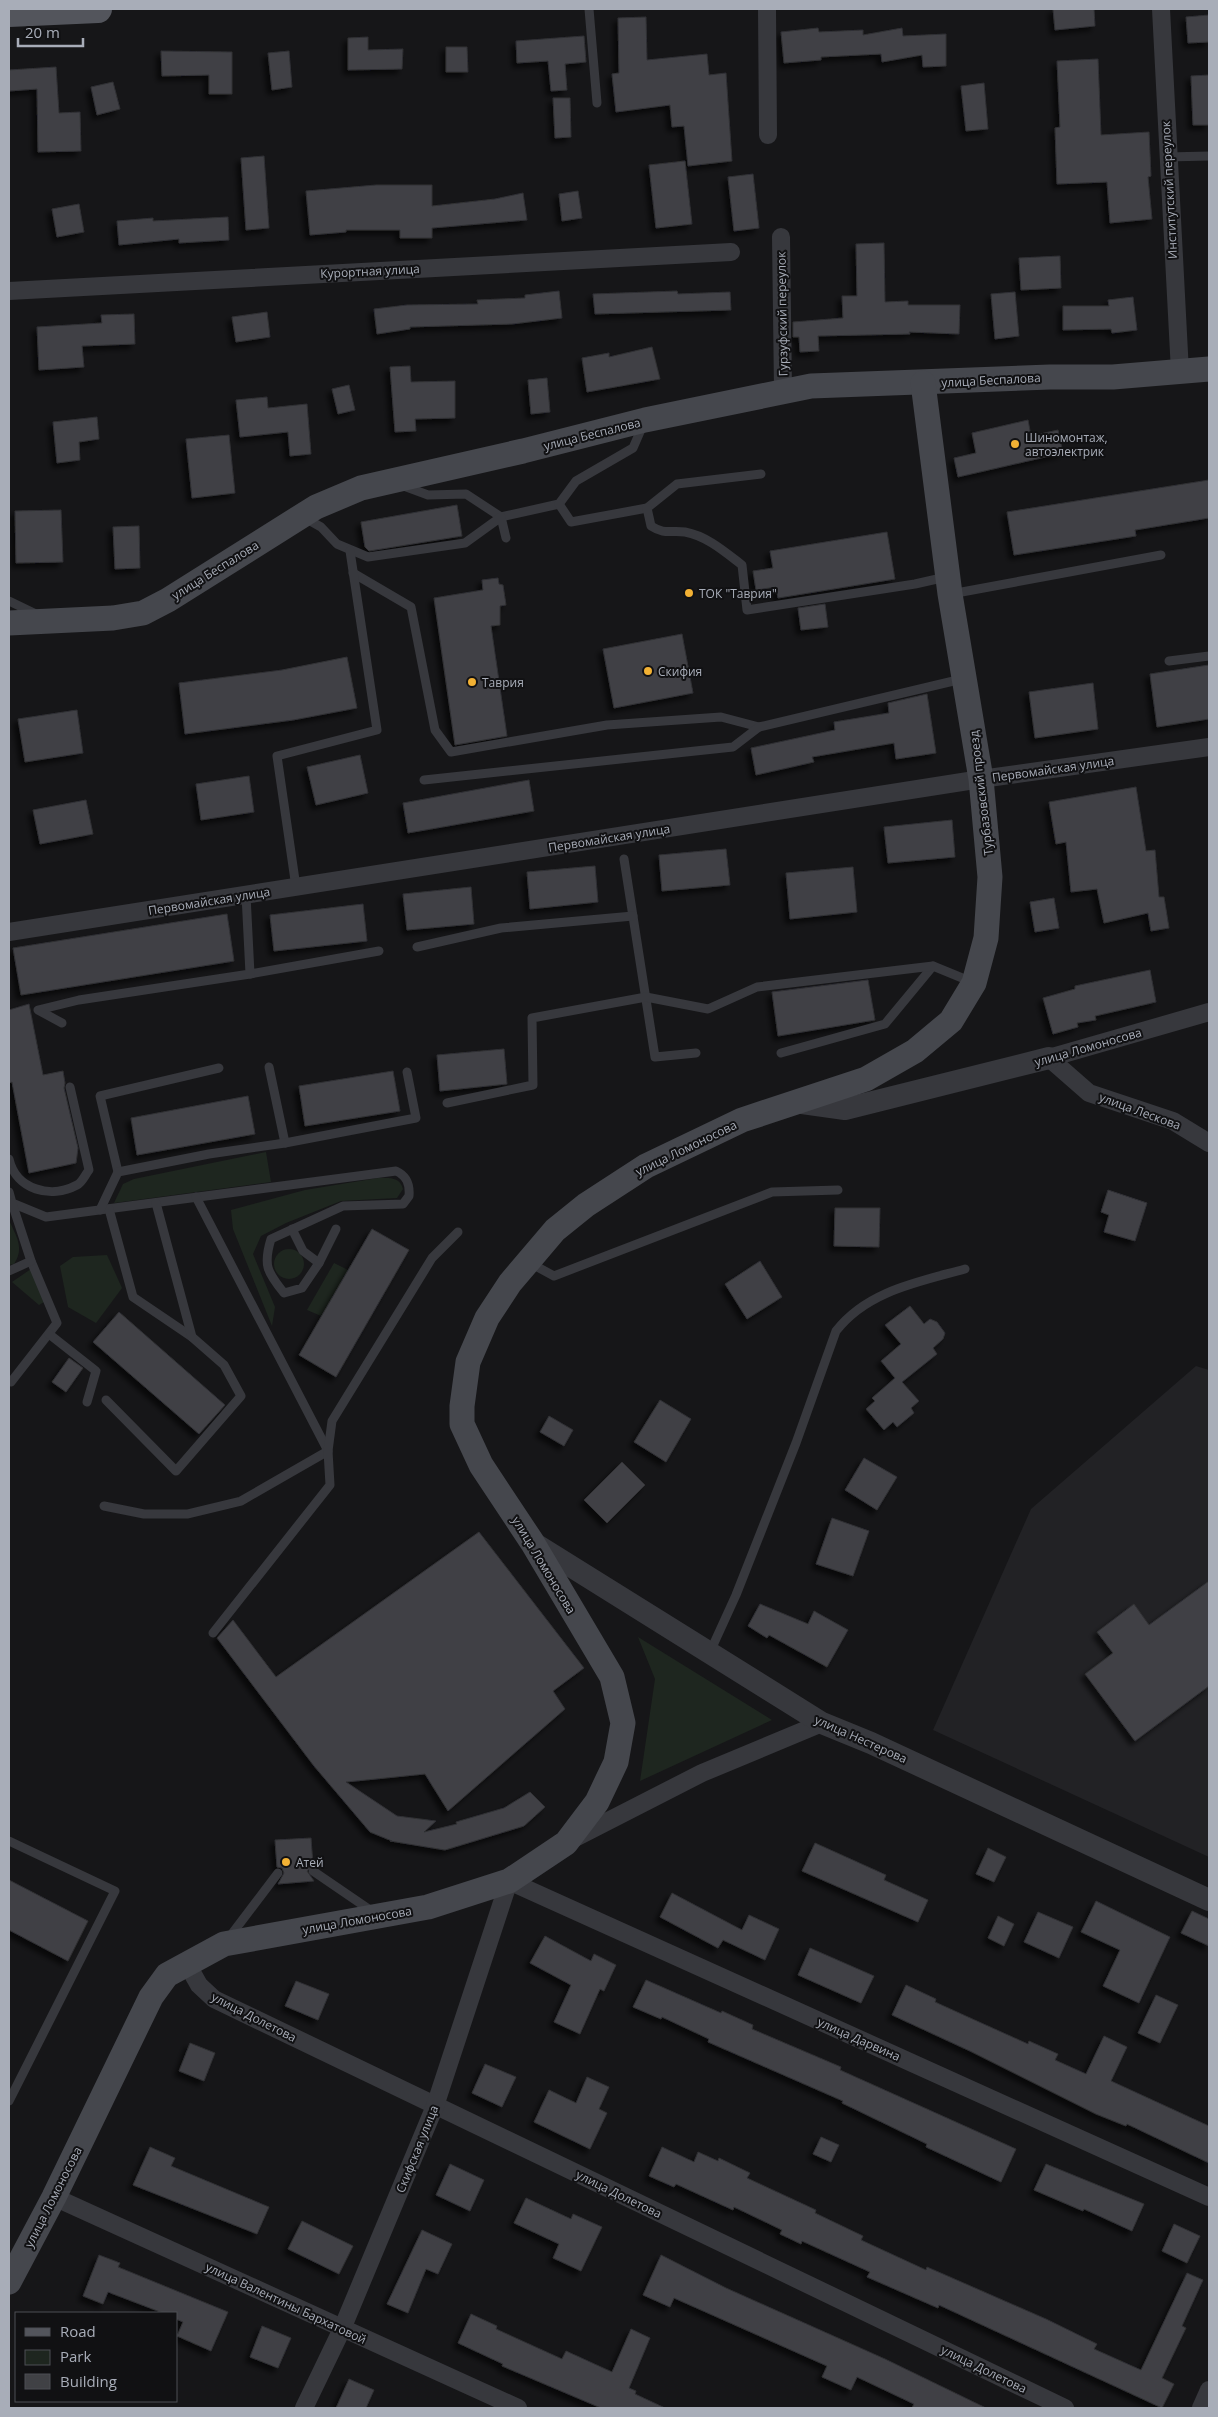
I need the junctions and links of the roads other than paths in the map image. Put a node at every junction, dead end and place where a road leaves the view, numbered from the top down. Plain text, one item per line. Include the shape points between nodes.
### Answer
1 (98, 9) edge
2 (589, 9) edge
3 (767, 9) edge
4 (1161, 9) edge
5 (9, 13) edge
6 (597, 103) dead end
7 (768, 135) dead end
8 (1209, 156) edge
9 (1167, 157) junction
10 (781, 237) dead end
11 (731, 252) dead end
12 (9, 291) edge
13 (1209, 370) edge
14 (1180, 372) junction
15 (923, 383) junction
16 (783, 390) junction
17 (646, 420) junction
18 (761, 474) dead end
19 (392, 481) junction
20 (559, 504) junction
21 (647, 508) junction
22 (301, 516) junction
23 (501, 517) junction
24 (506, 538) dead end
25 (350, 551) junction
26 (1161, 555) dead end
27 (353, 573) junction
28 (950, 585) junction
29 (9, 601) edge
30 (50, 620) junction
31 (9, 623) edge
32 (1209, 656) edge
33 (1169, 660) dead end
34 (964, 678) junction
35 (759, 727) junction
36 (1209, 748) edge
37 (981, 779) junction
38 (424, 780) dead end
39 (624, 859) dead end
40 (296, 887) junction
41 (246, 895) junction
42 (633, 916) junction
43 (9, 932) edge
44 (417, 947) dead end
45 (379, 951) dead end
46 (934, 966) junction
47 (250, 974) junction
48 (974, 982) junction
49 (646, 997) junction
50 (1209, 1012) edge
51 (62, 1023) dead end
52 (696, 1053) dead end
53 (781, 1053) dead end
54 (1049, 1058) junction
55 (269, 1067) dead end
56 (219, 1068) dead end
57 (407, 1072) dead end
58 (70, 1087) dead end
59 (795, 1102) junction
60 (447, 1103) dead end
61 (1208, 1140) edge
62 (285, 1143) junction
63 (9, 1159) edge
64 (118, 1172) junction
65 (838, 1190) dead end
66 (9, 1192) edge
67 (196, 1197) junction
68 (10, 1203) edge
69 (156, 1203) junction
70 (105, 1209) junction
71 (292, 1229) junction
72 (336, 1229) dead end
73 (458, 1232) dead end
74 (31, 1261) junction
75 (527, 1261) junction
76 (319, 1264) junction
77 (965, 1269) dead end
78 (9, 1271) edge
79 (49, 1334) junction
80 (192, 1337) junction
81 (9, 1380) edge
82 (106, 1400) dead end
83 (87, 1402) dead end
84 (328, 1451) junction
85 (104, 1506) dead end
86 (532, 1542) junction
87 (213, 1633) dead end
88 (710, 1653) junction
89 (822, 1723) junction
90 (9, 1841) edge
91 (566, 1843) junction
92 (313, 1871) dead end
93 (278, 1873) dead end
94 (509, 1882) junction
95 (1209, 1900) edge
96 (379, 1916) junction
97 (224, 1944) junction
98 (186, 1962) junction
99 (9, 2101) edge
100 (435, 2106) junction
101 (54, 2197) junction
102 (1209, 2197) edge
103 (9, 2282) edge
104 (342, 2329) junction
105 (1209, 2390) edge
106 (304, 2408) edge
107 (518, 2408) edge
108 (1065, 2408) edge
109 (1201, 2408) edge

1 - 5 main road
2 - 6 lane
3 - 7 street
4 - 9 street, Институтский переулок
8 - 9 lane
9 - 14 street, Институтский переулок
10 - 16 street, Гурзуфский переулок
11 - 12 street, Курортная улица
13 - 14 main road, улица Беспалова
14 - 15 main road, улица Беспалова
15 - 16 main road, улица Беспалова via 811,386
15 - 28 main road, Турбазовский проезд
16 - 17 main road, улица Беспалова
17 - 19 main road, улица Беспалова
17 - 20 lane via 633,448 576,481
18 - 21 lane via 677,484
19 - 22 main road, улица Беспалова via 340,497
19 - 23 lane via 428,495 466,494
20 - 21 lane via 571,522
20 - 23 lane
21 - 28 lane via 651,526 661,532 686,532 710,542 742,565 747,610 915,584
22 - 25 lane via 321,526 337,544
22 - 30 main road, улица Беспалова via 143,613 113,618
23 - 24 lane
23 - 25 lane via 464,543 368,557
25 - 27 lane
26 - 28 lane
27 - 35 lane via 411,607 435,730 451,752 607,725 721,717
27 - 40 lane via 377,730 277,756
28 - 34 main road, Турбазовский проезд
29 - 30 lane
30 - 31 main road, улица Беспалова
32 - 33 lane
34 - 35 lane
34 - 37 main road, Турбазовский проезд
35 - 38 lane via 733,747
36 - 37 street, Первомайская улица
37 - 40 street, Первомайская улица
37 - 48 main road, Турбазовский проезд via 990,878 986,938
39 - 42 lane
40 - 41 street, Первомайская улица
41 - 43 street, Первомайская улица
41 - 47 lane
42 - 44 lane via 501,928
42 - 49 lane
45 - 47 lane
46 - 48 lane
46 - 49 lane via 757,987 708,1010
46 - 53 lane via 885,1024
47 - 51 lane via 79,1000 38,1010
48 - 59 main road, Турбазовский проезд via 951,1022 915,1051 866,1078
49 - 52 lane via 655,1057
49 - 60 lane via 532,1018 533,1085
50 - 54 street, улица Ломоносова
54 - 59 street, улица Ломоносова via 845,1109
54 - 61 street, улица Лескова via 1089,1093 1172,1121
55 - 62 lane
56 - 64 lane via 100,1096
57 - 62 lane via 416,1118
58 - 63 lane via 89,1170 79,1185 52,1193 26,1186 11,1169
59 - 75 main road, улица Ломоносова via 742,1120 646,1166 586,1205 555,1230
62 - 64 lane
64 - 70 lane
65 - 75 lane via 772,1192 554,1276
66 - 68 lane
67 - 69 lane
67 - 71 lane via 396,1171 407,1180 409,1196 403,1204 344,1206
67 - 84 lane
68 - 70 lane via 46,1217
68 - 74 lane
69 - 70 lane
69 - 80 lane
70 - 80 lane via 133,1297
71 - 76 lane via 303,1252
71 - 76 lane via 271,1238 265,1257 269,1275 284,1294 302,1288
72 - 76 lane
73 - 84 lane via 432,1258 332,1421
74 - 78 lane
74 - 79 lane via 58,1323
75 - 86 main road, улица Ломоносова via 487,1318 468,1362 462,1424 480,1465
77 - 88 lane via 895,1289 868,1301 846,1318 836,1331 796,1443
79 - 81 lane via 11,1382
79 - 83 lane via 96,1371
80 - 82 lane via 224,1365 241,1396 176,1471
84 - 85 lane via 241,1501 186,1514 144,1514
84 - 87 lane via 330,1485
86 - 88 street, улица Нестерова
86 - 91 main road, улица Ломоносова via 612,1677 623,1723 616,1762 601,1794
88 - 89 street, улица Нестерова
89 - 91 street via 702,1773
89 - 95 street, улица Нестерова
90 - 99 lane via 115,1891
91 - 94 main road, улица Ломоносова
92 - 96 lane
93 - 97 lane
94 - 96 main road, улица Ломоносова via 428,1907
94 - 100 street, Скифская улица
94 - 102 street, улица Дарвина
96 - 97 main road, улица Ломоносова
97 - 98 main road, улица Ломоносова
98 - 100 street, улица Долетова via 199,1985 214,1998
98 - 101 main road, улица Ломоносова via 167,1975 151,1998
100 - 104 street, Скифская улица
100 - 108 street, улица Долетова
101 - 103 main road, улица Ломоносова
101 - 104 street, улица Валентины Бархатовой
104 - 106 street, Скифская улица
104 - 107 street, улица Валентины Бархатовой
105 - 109 street

